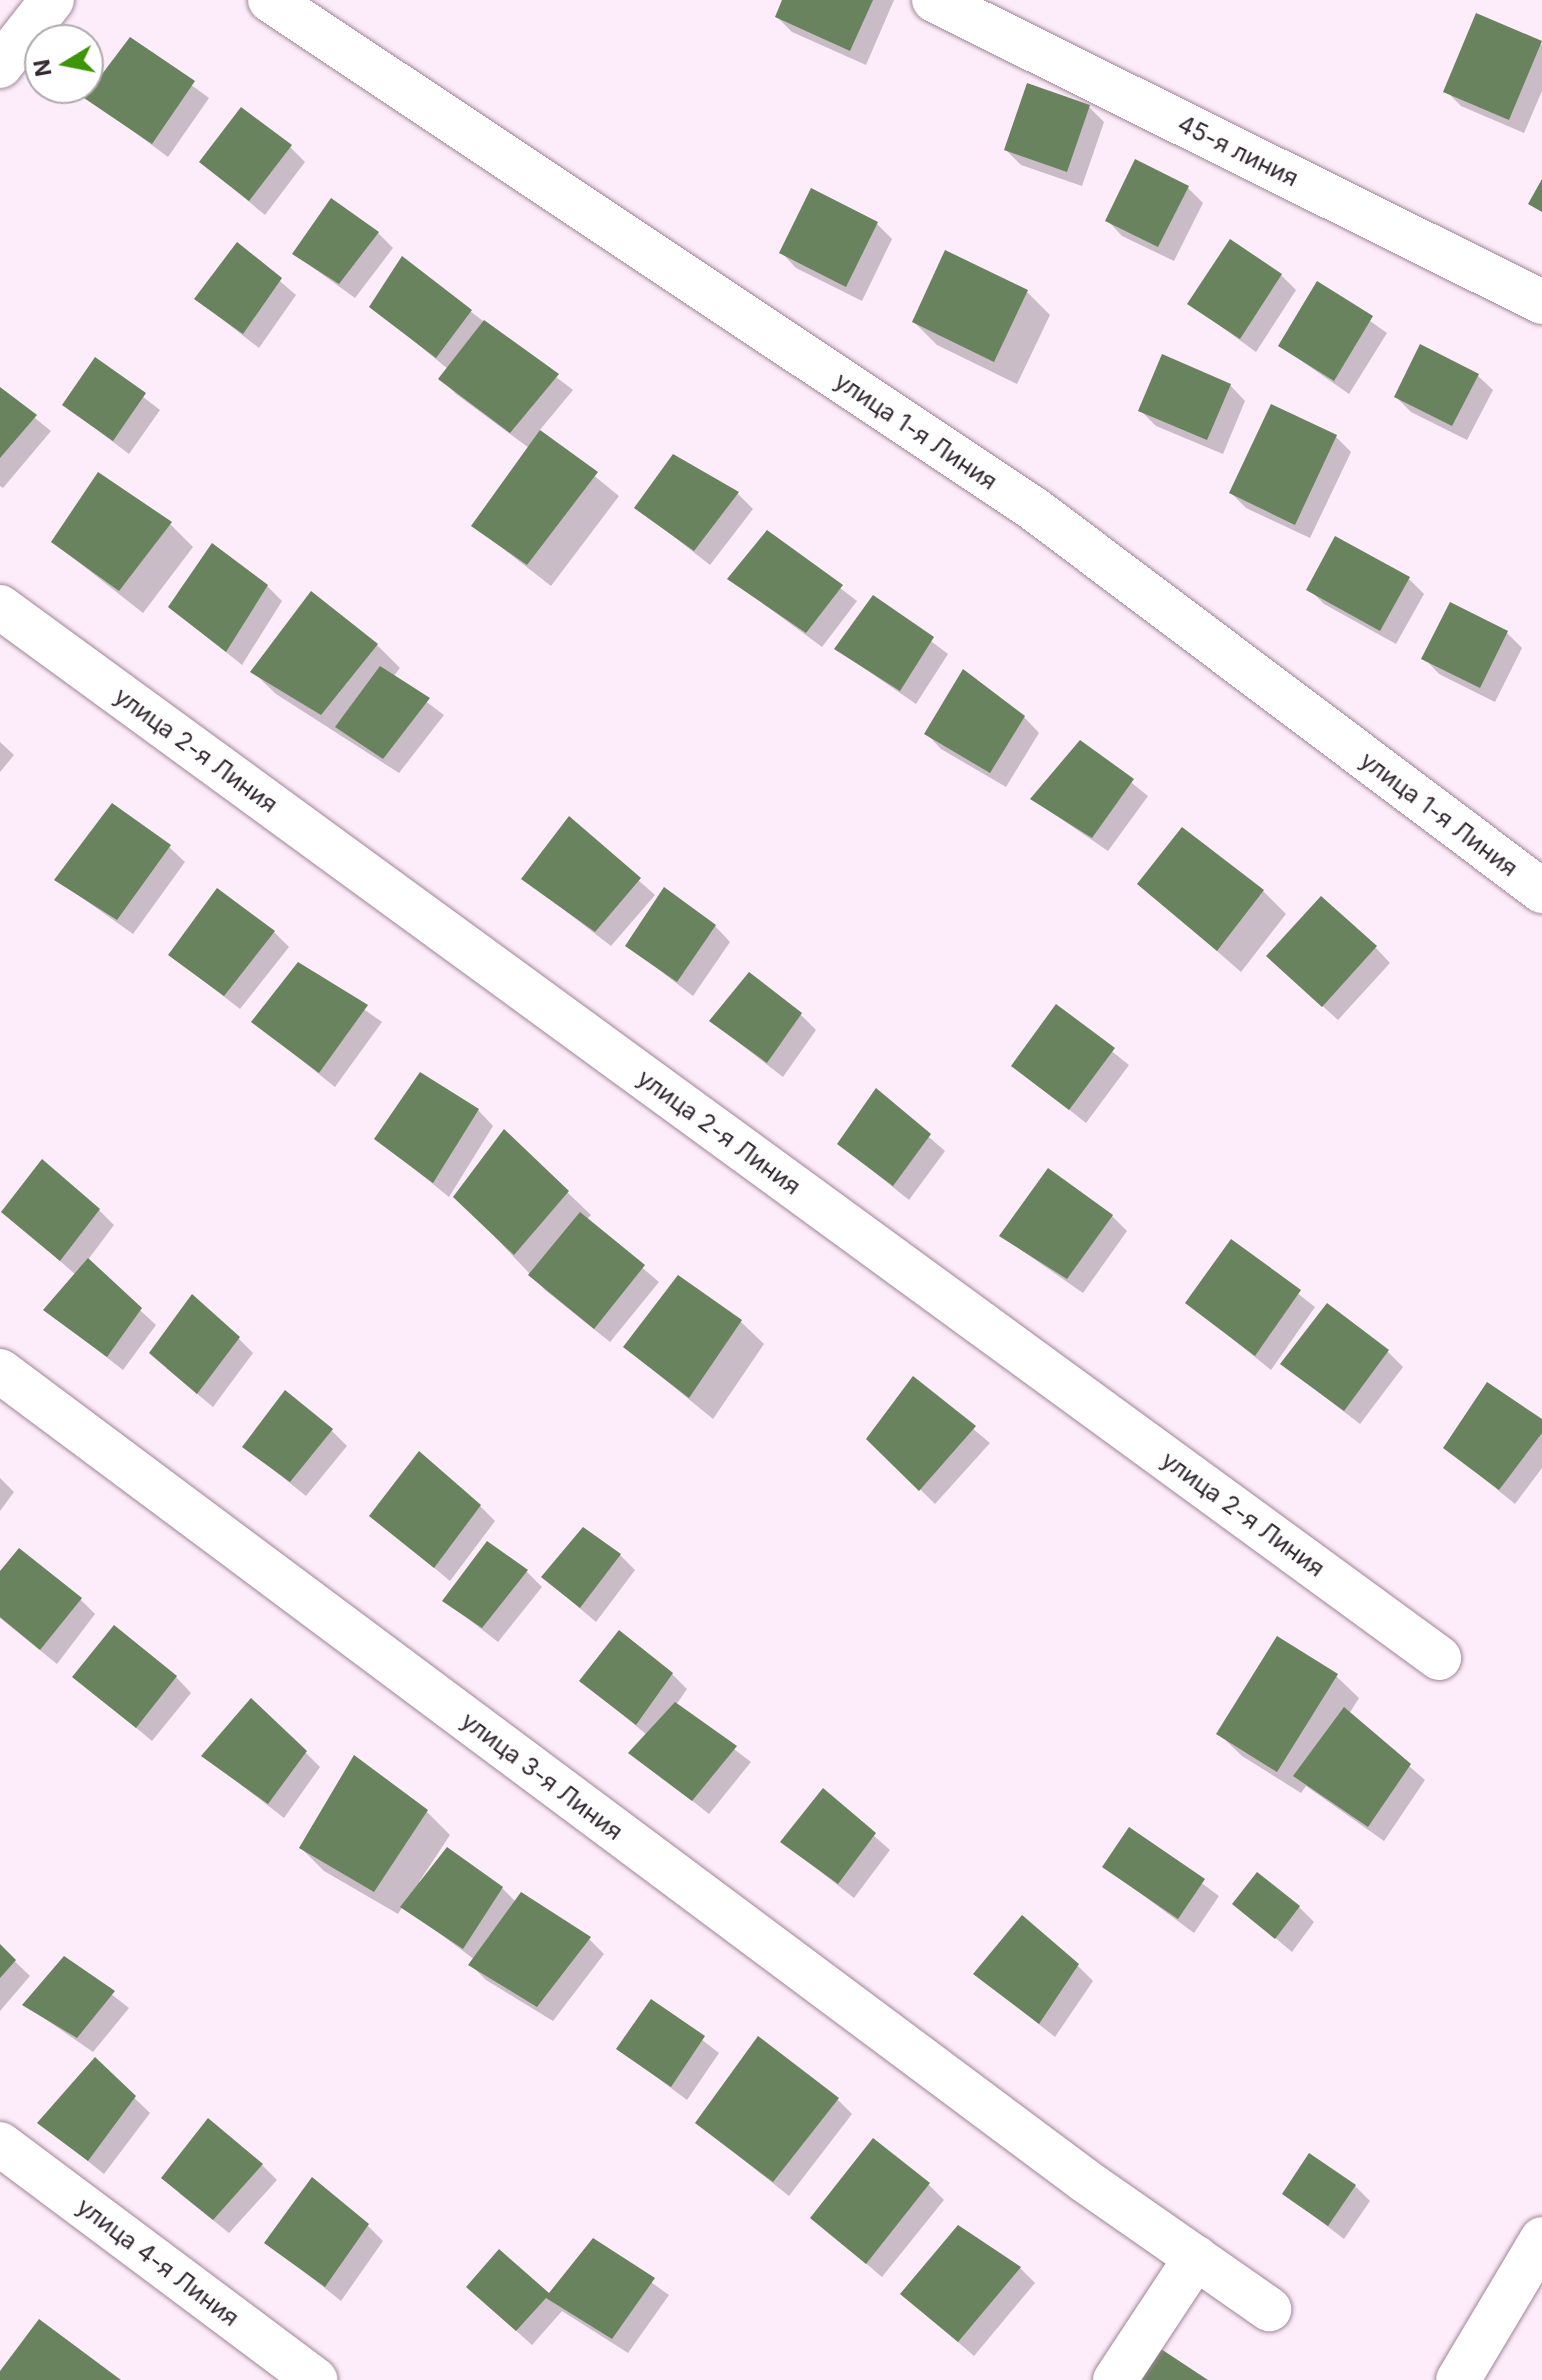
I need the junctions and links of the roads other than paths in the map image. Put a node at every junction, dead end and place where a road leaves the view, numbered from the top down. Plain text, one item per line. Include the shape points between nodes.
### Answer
1 (52, 0) edge
2 (270, 0) edge
3 (934, 0) edge
4 (0, 66) edge
5 (1542, 302) edge
6 (0, 607) edge
7 (1542, 891) edge
8 (0, 1371) edge
9 (1439, 1658) dead end
10 (0, 2144) edge
11 (1542, 2239) edge
12 (1196, 2257) junction
13 (1269, 2309) dead end
14 (315, 2380) edge
15 (1115, 2380) edge
16 (1458, 2380) edge

1 - 4 street
2 - 7 street, улица 1-я Линия via 1034,509
3 - 5 street, 45-я линия
6 - 9 street, улица 2-я Линия
8 - 12 street, улица 3-я Линия via 1084,2180
10 - 14 street, улица 4-я Линия
11 - 16 street
12 - 13 street, улица 3-я Линия
12 - 15 street

